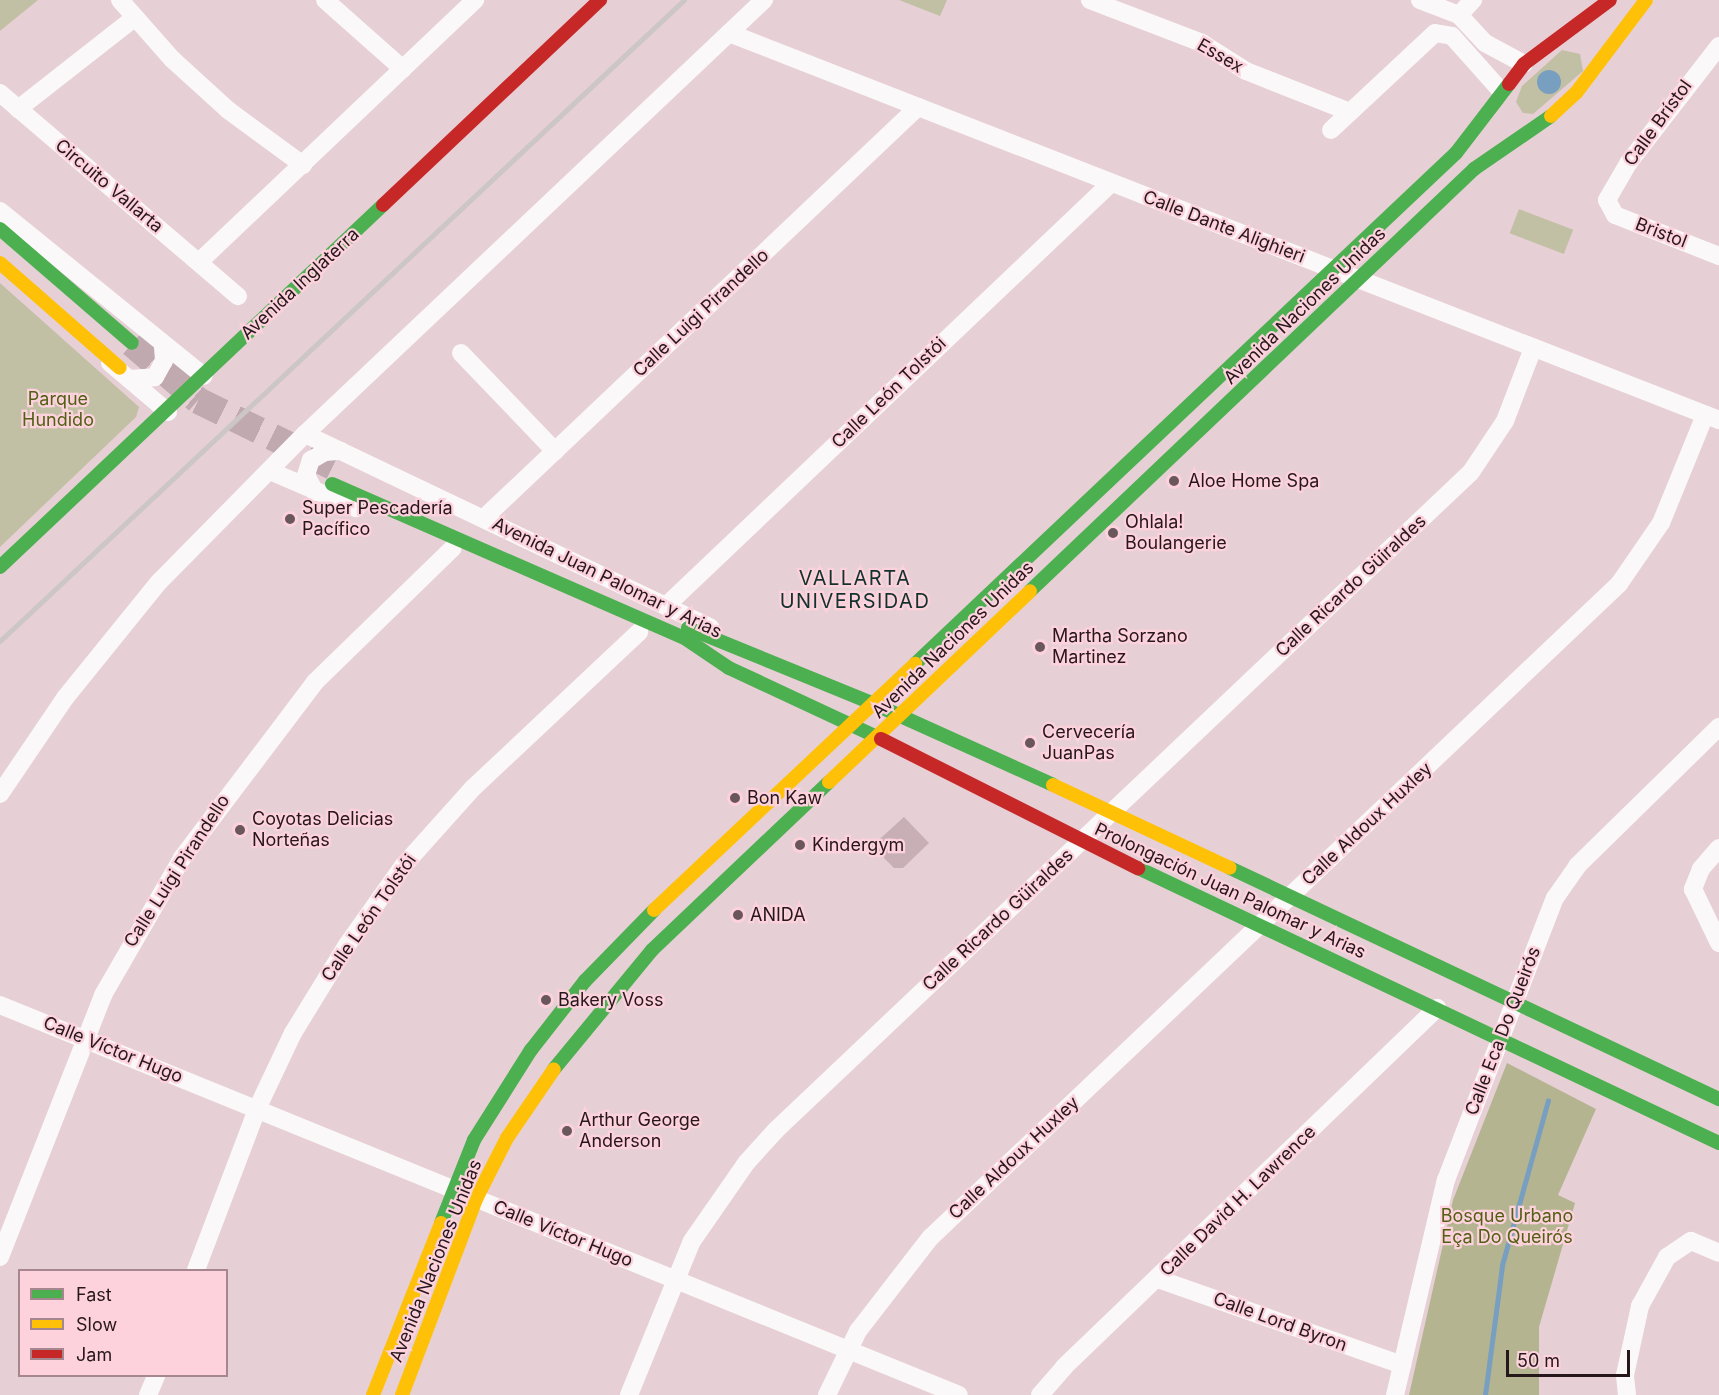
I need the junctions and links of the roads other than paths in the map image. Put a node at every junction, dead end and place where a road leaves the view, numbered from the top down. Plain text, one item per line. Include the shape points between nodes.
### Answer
1 (120, 0) edge
2 (325, 0) edge
3 (475, 0) edge
4 (600, 0) edge
5 (764, 0) edge
6 (1090, 0) edge
7 (1420, 0) edge
8 (1473, 0) edge
9 (1610, 0) edge
10 (1646, 0) edge
11 (1459, 15) junction
12 (134, 18) junction
13 (729, 33) junction
14 (1552, 40) junction
15 (1571, 43) dead end
16 (1719, 46) edge
17 (1586, 55) dead end
18 (1524, 64) junction
19 (403, 69) junction
20 (1584, 84) junction
21 (0, 93) edge
22 (1498, 96) junction
23 (918, 107) junction
24 (18, 109) junction
25 (1350, 112) junction
26 (1331, 130) dead end
27 (1526, 133) junction
28 (303, 165) junction
29 (1111, 183) junction
30 (1608, 206) joint
31 (0, 211) edge
32 (0, 229) edge
33 (1719, 256) edge
34 (199, 262) junction
35 (0, 265) edge
36 (1332, 269) junction
37 (1358, 280) junction
38 (238, 296) dead end
39 (132, 343) tunnel mouth
40 (163, 346) junction
41 (1533, 348) junction
42 (460, 353) dead end
43 (124, 373) junction
44 (204, 376) junction
45 (168, 412) junction
46 (1712, 418) edge
47 (305, 434) junction
48 (341, 451) junction
49 (555, 451) junction
50 (270, 471) junction
51 (332, 484) tunnel mouth
52 (375, 486) dead end
53 (315, 492) junction
54 (484, 518) junction
55 (453, 548) junction
56 (0, 567) edge
57 (668, 604) junction
58 (639, 632) junction
59 (758, 654) junction
60 (729, 668) junction
61 (874, 704) junction
62 (899, 716) junction
63 (851, 724) junction
64 (1719, 727) edge
65 (877, 737) junction
66 (0, 794) edge
67 (1112, 812) junction
68 (1081, 841) junction
69 (1719, 848) edge
70 (1290, 896) junction
71 (1260, 925) junction
72 (1719, 943) edge
73 (1514, 1001) junction
74 (0, 1005) edge
75 (1437, 1008) junction
76 (84, 1038) junction
77 (1500, 1038) junction
78 (1719, 1099) edge
79 (257, 1109) junction
80 (1719, 1143) edge
81 (452, 1189) junction
82 (476, 1199) junction
83 (1719, 1253) edge
84 (0, 1257) edge
85 (196, 1269) edge
86 (673, 1279) junction
87 (1158, 1279) junction
88 (846, 1350) junction
89 (1402, 1365) junction
90 (156, 1377) edge
91 (148, 1395) edge
92 (372, 1395) edge
93 (402, 1395) edge
94 (628, 1395) edge
95 (827, 1395) edge
96 (959, 1395) edge
97 (1040, 1395) edge
98 (1395, 1395) edge
99 (1627, 1395) edge

1 - 12 street
2 - 19 street
3 - 19 street
4 - 44 street, Avenida Inglaterra
5 - 13 street
6 - 25 street, Essex via 1202,43 1246,71
7 - 11 street
8 - 11 street
9 - 14 street, Avenida Naciones Unidas
10 - 20 street, Avenida Naciones Unidas
11 - 18 street via 1466,28 1485,43
12 - 24 street
12 - 28 street via 228,110
13 - 23 street, Calle Dante Alighieri
13 - 47 street
14 - 15 street
14 - 18 street, Avenida Naciones Unidas
16 - 30 street, Calle Brístol via 1629,162 1610,193
17 - 20 street
18 - 22 street, Avenida Naciones Unidas
19 - 28 street
20 - 27 street, Avenida Naciones Unidas via 1548,119
21 - 24 street, Circuito Vallarta
22 - 25 street via 1452,36 1441,32
22 - 27 street via 1505,124
22 - 36 street, Avenida Naciones Unidas via 1456,153
23 - 29 street, Calle Dante Alighieri
23 - 49 street, Calle Luigi Pirandello
24 - 34 street, Circuito Vallarta
25 - 26 street
27 - 37 street, Avenida Naciones Unidas via 1474,169
28 - 34 street
29 - 36 street, Calle Dante Alighieri
29 - 57 street, Calle León Tolstói
30 - 33 street, Bristol via 1615,215
31 - 40 street
32 - 39 street
34 - 38 street, Circuito Vallarta
35 - 43 street
36 - 37 street, Calle Dante Alighieri
36 - 61 street, Avenida Naciones Unidas
37 - 41 street, Calle Dante Alighieri
37 - 62 street, Avenida Naciones Unidas
40 - 43 street via 164,361 155,377
40 - 44 street
41 - 46 street, Calle Dante Alighieri
41 - 67 street, Calle Ricardo Güiraldes via 1505,421 1478,464
42 - 49 street
43 - 45 street
44 - 45 street, Avenida Inglaterra
45 - 56 street, Avenida Inglaterra
46 - 70 street, Calle Aldoux Huxley via 1661,523 1619,584
47 - 48 street, Avenida Juan Palomar y Arias
47 - 50 street
48 - 53 street via 325,452 311,460 306,475
48 - 54 street, Avenida Juan Palomar y Arias
49 - 54 street, Calle Luigi Pirandello
50 - 53 street, Avenida Juan Palomar y Arias
50 - 66 street via 108,641
51 - 60 street, Avenida Juan Palomar y Arias via 683,637
52 - 59 street, Avenida Juan Palomar y Arias via 682,625
53 - 55 street, Avenida Juan Palomar y Arias
54 - 57 street, Avenida Juan Palomar y Arias
55 - 58 street, Avenida Juan Palomar y Arias
55 - 76 street, Calle Luigi Pirandello via 315,682 237,780 141,924
57 - 59 street, Avenida Juan Palomar y Arias
58 - 60 street, Avenida Juan Palomar y Arias
58 - 79 street, Calle León Tolstói via 473,788 403,866 347,945 293,1033
59 - 61 street, Prolongación Juan Palomar y Arias
60 - 63 street, Prolongación Juan Palomar y Arias
61 - 62 street, Prolongación Juan Palomar y Arias
61 - 63 street, Avenida Naciones Unidas
62 - 65 street, Avenida Naciones Unidas
62 - 67 street, Prolongación Juan Palomar y Arias
63 - 65 street, Prolongación Juan Palomar y Arias
63 - 81 street, Avenida Naciones Unidas via 585,981 500,1096
64 - 73 street, Calle Eca Do Queirós via 1568,876 1549,910
65 - 68 street, Prolongación Juan Palomar y Arias
65 - 82 street, Avenida Naciones Unidas via 652,950 616,990 540,1086
67 - 68 street, Calle Ricardo Güiraldes
67 - 70 street, Prolongación Juan Palomar y Arias
68 - 71 street, Prolongación Juan Palomar y Arias
68 - 86 street, Calle Ricardo Güiraldes via 776,1130 716,1204
69 - 72 street via 1701,869 1693,889
70 - 71 street, Calle Aldoux Huxley
70 - 73 street, Prolongación Juan Palomar y Arias
71 - 75 street, Prolongación Juan Palomar y Arias
71 - 88 street, Calle Aldoux Huxley via 930,1238
73 - 77 street, Calle Eca Do Queirós
73 - 78 street, Prolongación Juan Palomar y Arias
74 - 76 street, Calle Víctor Hugo
75 - 77 street, Prolongación Juan Palomar y Arias
75 - 87 street, Calle David H. Lawrence
76 - 79 street, Calle Víctor Hugo
76 - 84 street, Calle Luigi Pirandello
77 - 80 street, Prolongación Juan Palomar y Arias
77 - 89 street, Calle Eca Do Queirós via 1440,1200
79 - 81 street, Calle Víctor Hugo
79 - 85 street, Calle León Tolstói
81 - 82 street, Calle Víctor Hugo
81 - 92 street, Avenida Naciones Unidas
82 - 86 street, Calle Víctor Hugo
82 - 93 street, Avenida Naciones Unidas
83 - 99 street via 1691,1241 1667,1257 1640,1306 1625,1375
86 - 88 street, Calle Víctor Hugo
86 - 94 street, Calle Ricardo Güiraldes
87 - 89 street, Calle Lord Byron
87 - 97 street, Calle David H. Lawrence via 1064,1367
88 - 95 street, Calle Aldoux Huxley
88 - 96 street, Calle Víctor Hugo
89 - 98 street, Calle Eca Do Queirós
90 - 91 street

